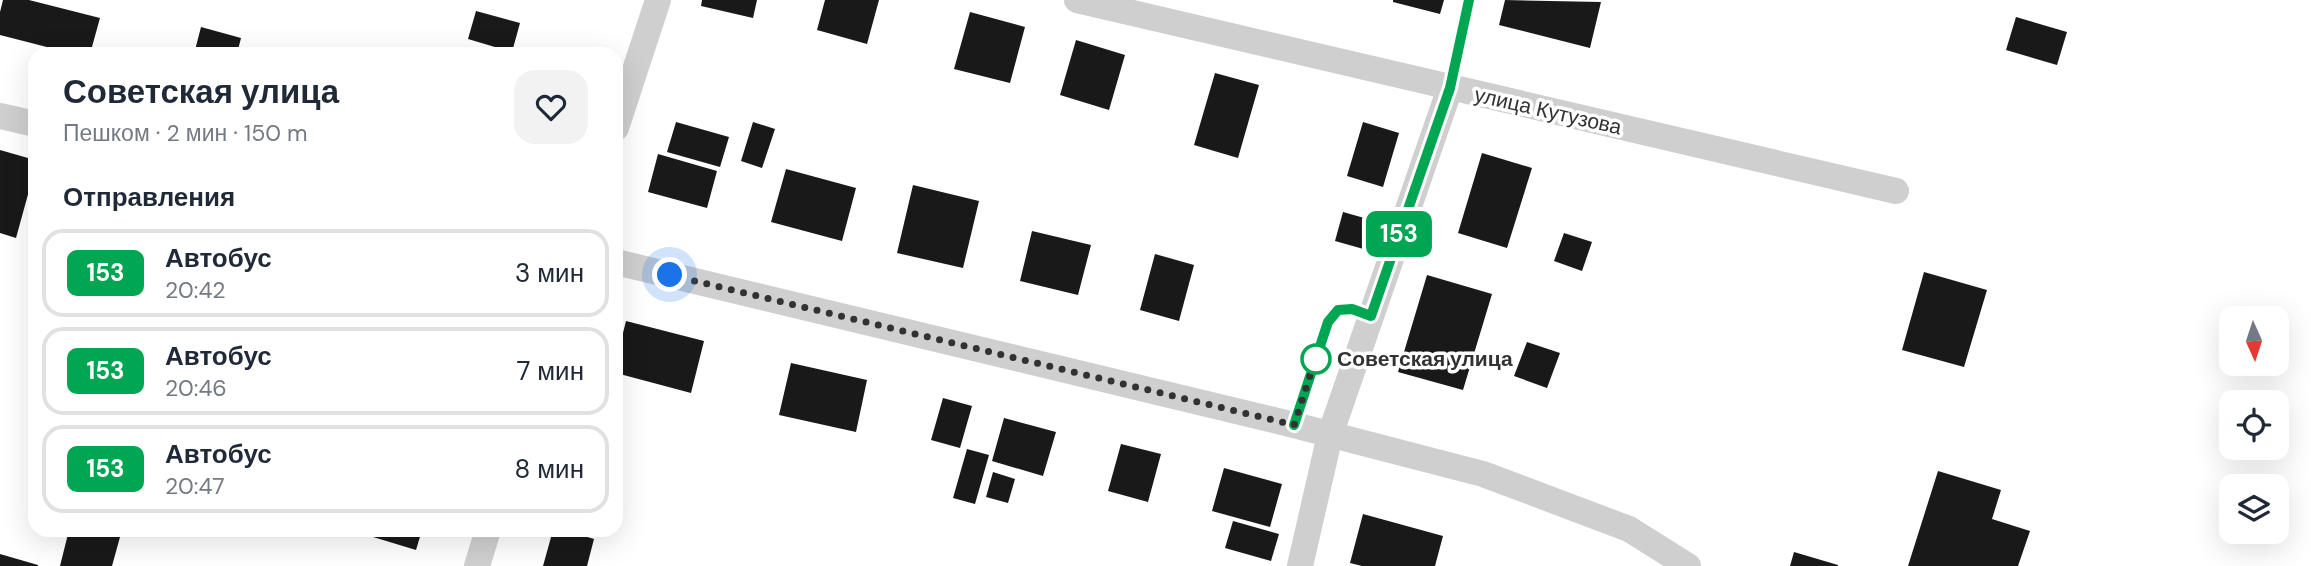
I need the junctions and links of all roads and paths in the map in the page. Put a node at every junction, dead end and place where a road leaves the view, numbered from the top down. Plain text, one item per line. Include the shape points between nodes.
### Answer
1 (658, 0) edge
2 (1077, 0) edge
3 (1469, 0) edge
4 (1450, 88) junction
5 (623, 107) edge
6 (0, 116) edge
7 (28, 122) edge
8 (1896, 191) dead end
9 (623, 264) edge
10 (1371, 316) junction
11 (1294, 425) junction
12 (1330, 435) junction
13 (486, 537) edge
14 (477, 566) edge
15 (1300, 566) edge
16 (1688, 566) edge

1 - 5 street
2 - 4 street, улица Кутузова
3 - 4 lane
4 - 8 street, улица Кутузова
4 - 10 street
6 - 7 street
9 - 11 street
10 - 11 lane via 1345,309 1328,322
10 - 12 street
11 - 12 street
12 - 15 street
12 - 16 street via 1483,474 1629,529
13 - 14 street

